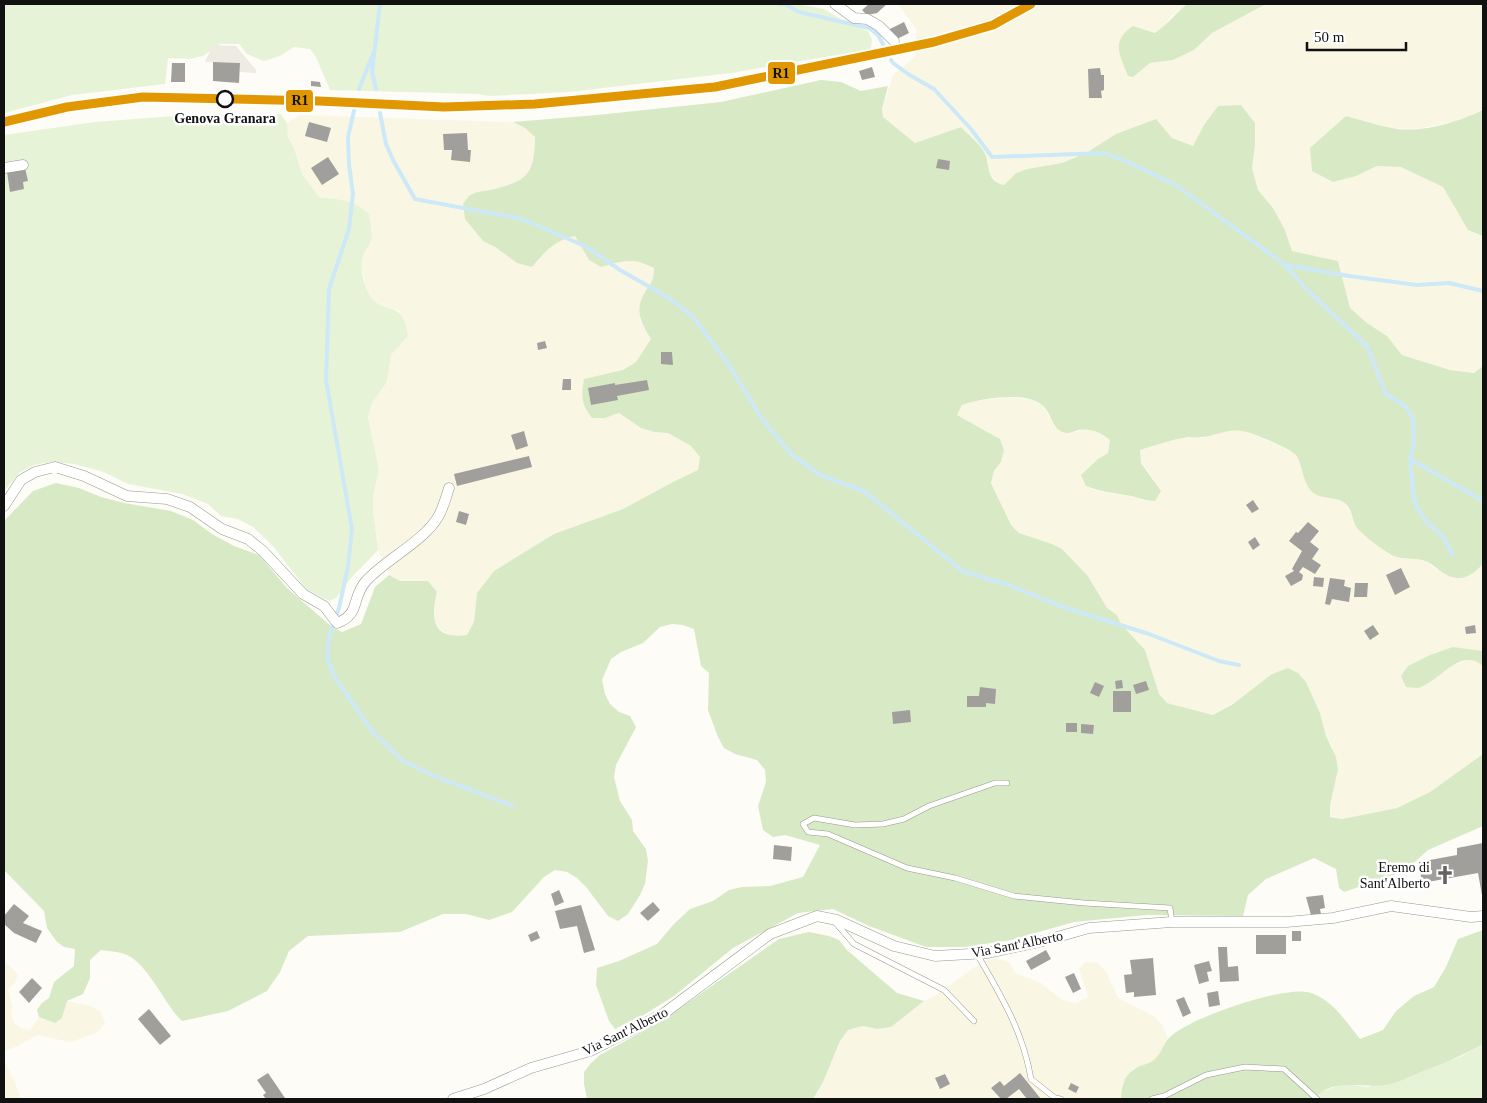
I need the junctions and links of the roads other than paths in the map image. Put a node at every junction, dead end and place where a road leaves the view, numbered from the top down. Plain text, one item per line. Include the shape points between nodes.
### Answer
1 (835, 4) edge
2 (894, 41) dead end
3 (23, 165) dead end
4 (4, 168) edge
5 (449, 488) dead end
6 (4, 506) edge
7 (1007, 783) dead end
8 (1483, 916) edge
9 (832, 919) junction
10 (1172, 922) junction
11 (977, 954) junction
12 (974, 1022) dead end
13 (453, 1099) edge
14 (1061, 1099) edge
15 (1152, 1099) edge
16 (1317, 1099) edge

1 - 2 street via 854,18 867,19 879,26
3 - 4 street
5 - 6 street via 438,517 423,534 366,581 357,595 352,614 337,623 324,606 303,594 248,539 222,528 183,504 167,499 127,496 55,467 21,480
7 - 10 lane via 995,783 929,806 904,819 883,824 855,825 814,818 803,824 808,832 828,834 907,868 1014,896 1170,908
8 - 10 street, Via Sant'Alberto via 1471,918 1391,906 1333,918 1286,922
9 - 11 street, Via Sant'Alberto via 894,946 935,956
9 - 12 lane via 854,944 944,990
9 - 13 street, Via Sant'Alberto via 817,916 770,934 663,1014 590,1050 531,1068 484,1090
10 - 11 street, Via Sant'Alberto via 1089,928
11 - 14 lane via 1009,1010 1027,1056 1031,1079
15 - 16 lane via 1206,1075 1245,1067 1284,1069

